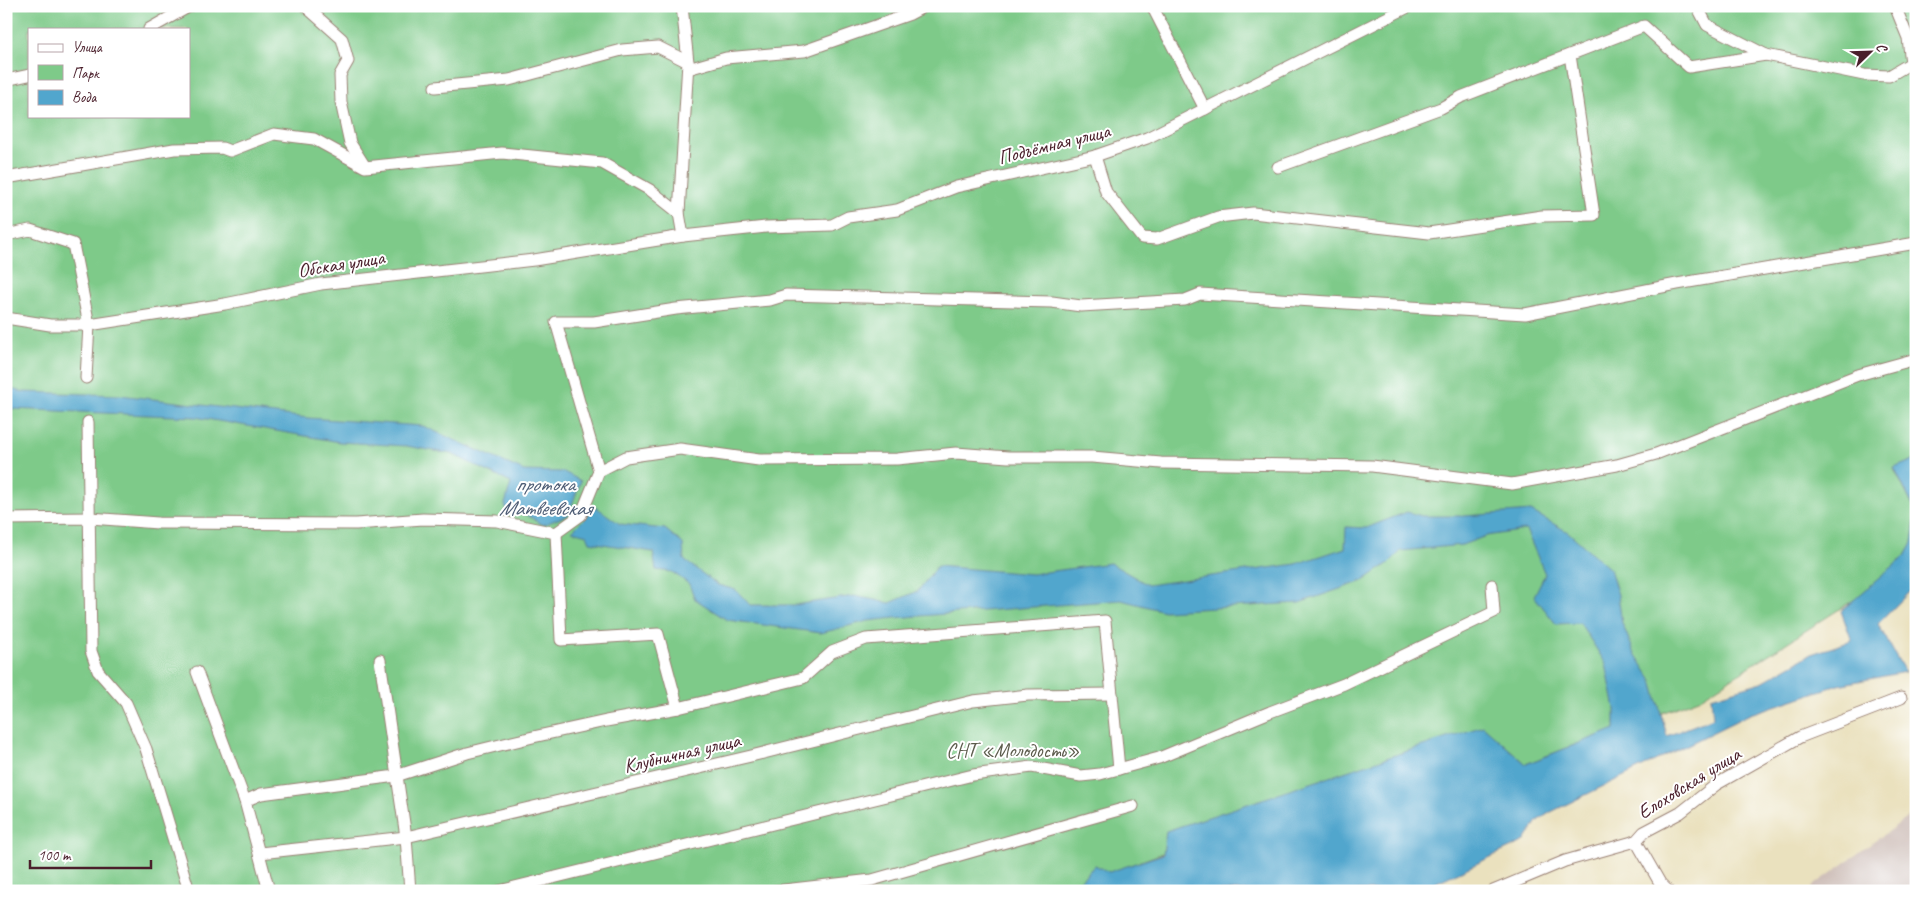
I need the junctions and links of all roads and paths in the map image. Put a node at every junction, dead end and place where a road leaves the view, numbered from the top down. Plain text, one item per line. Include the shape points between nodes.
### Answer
1 (190, 6) edge
2 (305, 6) edge
3 (682, 6) edge
4 (925, 6) edge
5 (1152, 6) edge
6 (1410, 6) edge
7 (1697, 6) edge
8 (1895, 6) edge
9 (151, 28) edge
10 (1570, 55) junction
11 (1766, 55) junction
12 (1911, 63) junction
13 (688, 66) junction
14 (28, 75) edge
15 (1916, 76) edge
16 (6, 80) edge
17 (435, 86) dead end
18 (1205, 109) junction
19 (1095, 156) junction
20 (365, 167) junction
21 (1278, 167) dead end
22 (6, 178) edge
23 (679, 213) junction
24 (6, 235) edge
25 (683, 236) junction
26 (1916, 243) edge
27 (6, 318) edge
28 (89, 325) junction
29 (1916, 359) edge
30 (86, 378) dead end
31 (88, 422) dead end
32 (599, 471) junction
33 (90, 518) junction
34 (6, 519) edge
35 (556, 532) junction
36 (1492, 585) dead end
37 (380, 660) dead end
38 (197, 672) dead end
39 (1112, 694) junction
40 (1901, 698) dead end
41 (678, 708) junction
42 (1119, 769) junction
43 (396, 776) junction
44 (245, 801) junction
45 (1133, 806) dead end
46 (406, 837) junction
47 (1636, 841) junction
48 (260, 853) junction
49 (189, 891) edge
50 (269, 891) edge
51 (410, 891) edge
52 (499, 891) edge
53 (775, 891) edge
54 (1493, 891) edge
55 (1668, 891) edge

1 - 9 street
2 - 20 street via 342,39 348,61 340,75 341,102 350,144
3 - 13 street
4 - 13 street via 804,51 726,58
5 - 18 street
6 - 18 street, Подъёмная улица
7 - 11 street via 1707,25
8 - 12 street via 1908,38
10 - 11 street via 1644,26 1689,67
10 - 19 street via 1594,215 1542,216 1429,233 1253,213 1218,217 1157,239 1142,238 1106,192
10 - 21 street via 1461,97 1441,108
11 - 12 street via 1864,76 1889,76
12 - 15 street
13 - 17 street via 658,47 622,50 510,80
13 - 23 street
14 - 16 street
18 - 19 street, Подъёмная улица via 1148,138
19 - 25 street, Подъёмная улица via 956,187 897,210 848,217 832,224
20 - 22 street via 314,139 274,134 230,151 222,148 174,150
20 - 23 street via 502,153 602,163 650,190
23 - 25 street
24 - 28 street via 30,230 73,244
25 - 28 street, Обская улица via 534,260 321,284 225,304
26 - 32 street via 1525,314 1200,294 1185,300 1081,306 1052,302 786,295 770,300 676,309 594,322 556,322
27 - 28 street, Обская улица via 50,325
28 - 30 street
29 - 32 street via 1858,376 1656,454 1617,465 1512,484 1372,466 1161,463 1092,457 1008,458 956,453 897,458 759,460 680,449 626,457
31 - 33 street
32 - 35 street via 581,516
33 - 34 street
33 - 35 street via 158,523 497,521
33 - 49 street via 91,650 98,671 126,703 146,749
35 - 41 street via 562,640 658,634
36 - 42 street via 1494,612 1485,617 1344,684 1167,755
37 - 43 street
38 - 44 street
39 - 41 street via 1105,621 866,639 832,652 803,678
39 - 42 street
39 - 46 street, Клубничная улица via 1028,695 973,701
40 - 47 street, Елоховская улица via 1800,737 1717,784 1680,813 1644,832
41 - 43 street via 606,720 467,753
42 - 52 street via 1081,776 1032,767 973,775
43 - 44 street via 261,794
43 - 46 street
44 - 48 street
45 - 53 street via 872,880
46 - 48 street, Клубничная улица
46 - 51 street
47 - 54 street, Елоховская улица via 1565,862
47 - 55 street
48 - 50 street

